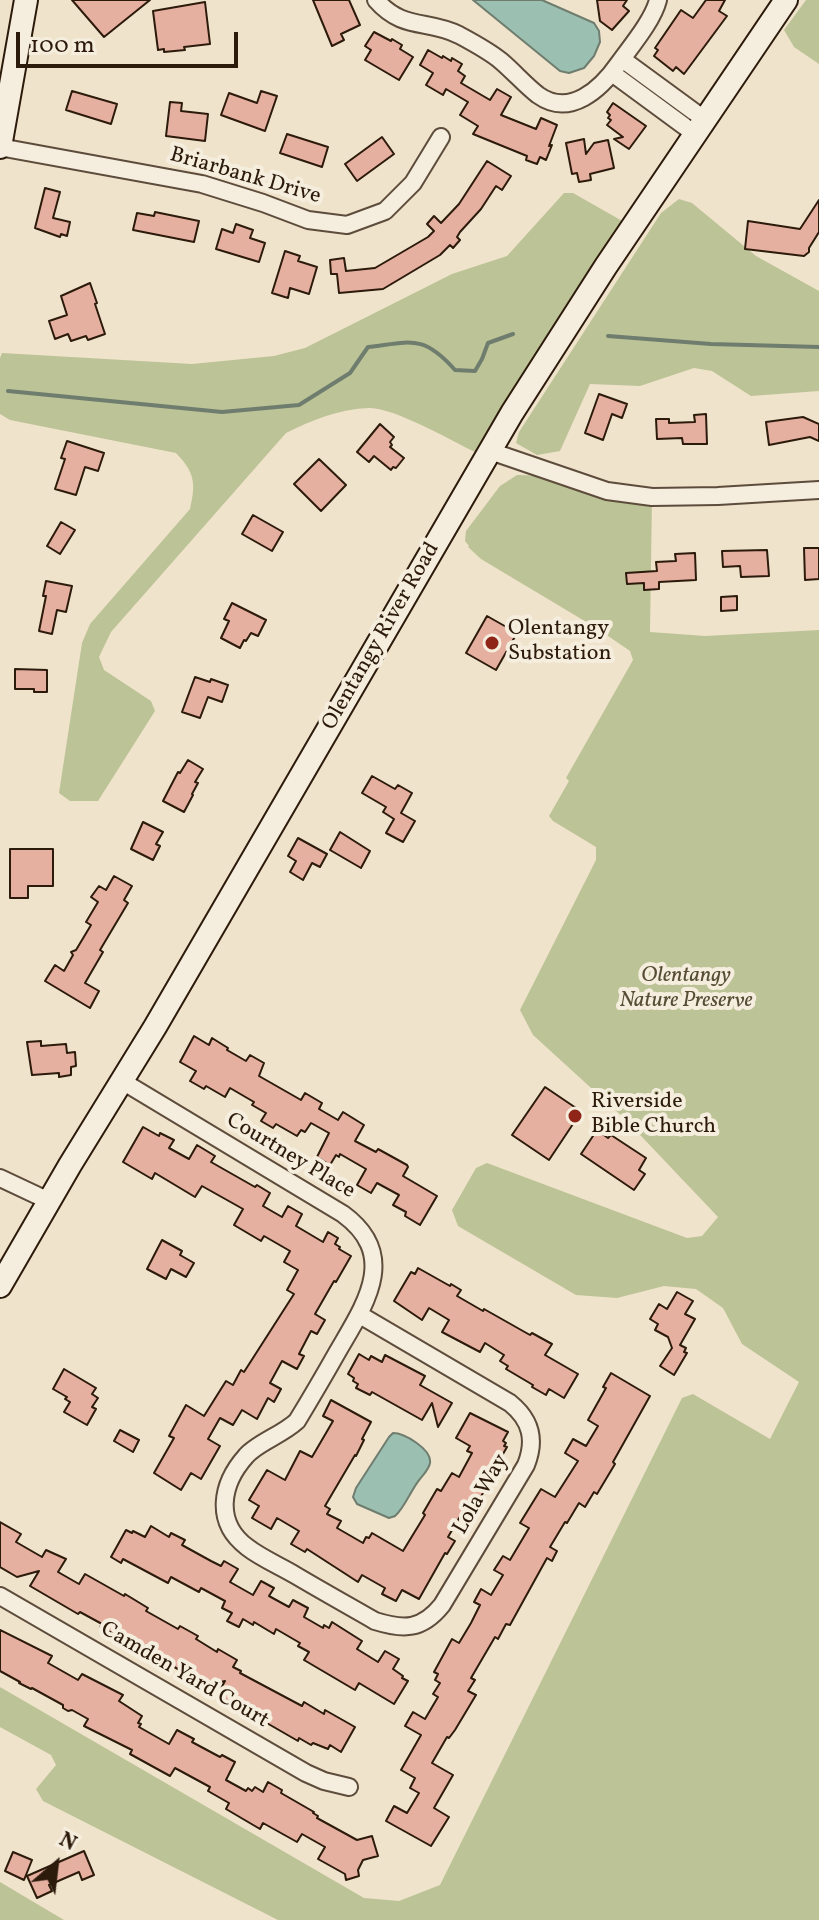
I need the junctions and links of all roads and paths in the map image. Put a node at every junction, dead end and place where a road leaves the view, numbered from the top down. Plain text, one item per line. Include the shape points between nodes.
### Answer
1 (26, 0) edge
2 (376, 0) edge
3 (658, 0) edge
4 (786, 0) edge
5 (622, 59) junction
6 (612, 73) junction
7 (699, 127) junction
8 (441, 137) dead end
9 (0, 147) edge
10 (490, 451) junction
11 (819, 490) edge
12 (122, 1081) junction
13 (0, 1178) edge
14 (49, 1201) junction
15 (0, 1286) edge
16 (360, 1315) junction
17 (0, 1596) edge
18 (417, 1625) joint
19 (349, 1787) dead end

1 - 9 main road
2 - 6 street via 398,19 447,30 481,47 552,102 576,102
3 - 5 street
4 - 7 main road, Olentangy River Road
5 - 6 street
5 - 7 street
6 - 7 street
7 - 10 main road, Olentangy River Road
8 - 9 street, Briarbank Drive via 413,183 385,211 347,225 308,220 202,184
10 - 11 street via 607,491 652,497
10 - 12 main road, Olentangy River Road
12 - 14 main road, Olentangy River Road
12 - 16 street, Courtney Place via 355,1223 370,1244 374,1266
13 - 14 street
14 - 15 main road, Olentangy River Road
16 - 18 street, Lola Way via 510,1403 531,1429 526,1465 442,1605
16 - 18 street, Courtney Place via 297,1421 249,1453 234,1472 224,1499 229,1527 248,1548 375,1621
17 - 19 street, Camden Yard Court via 306,1773

